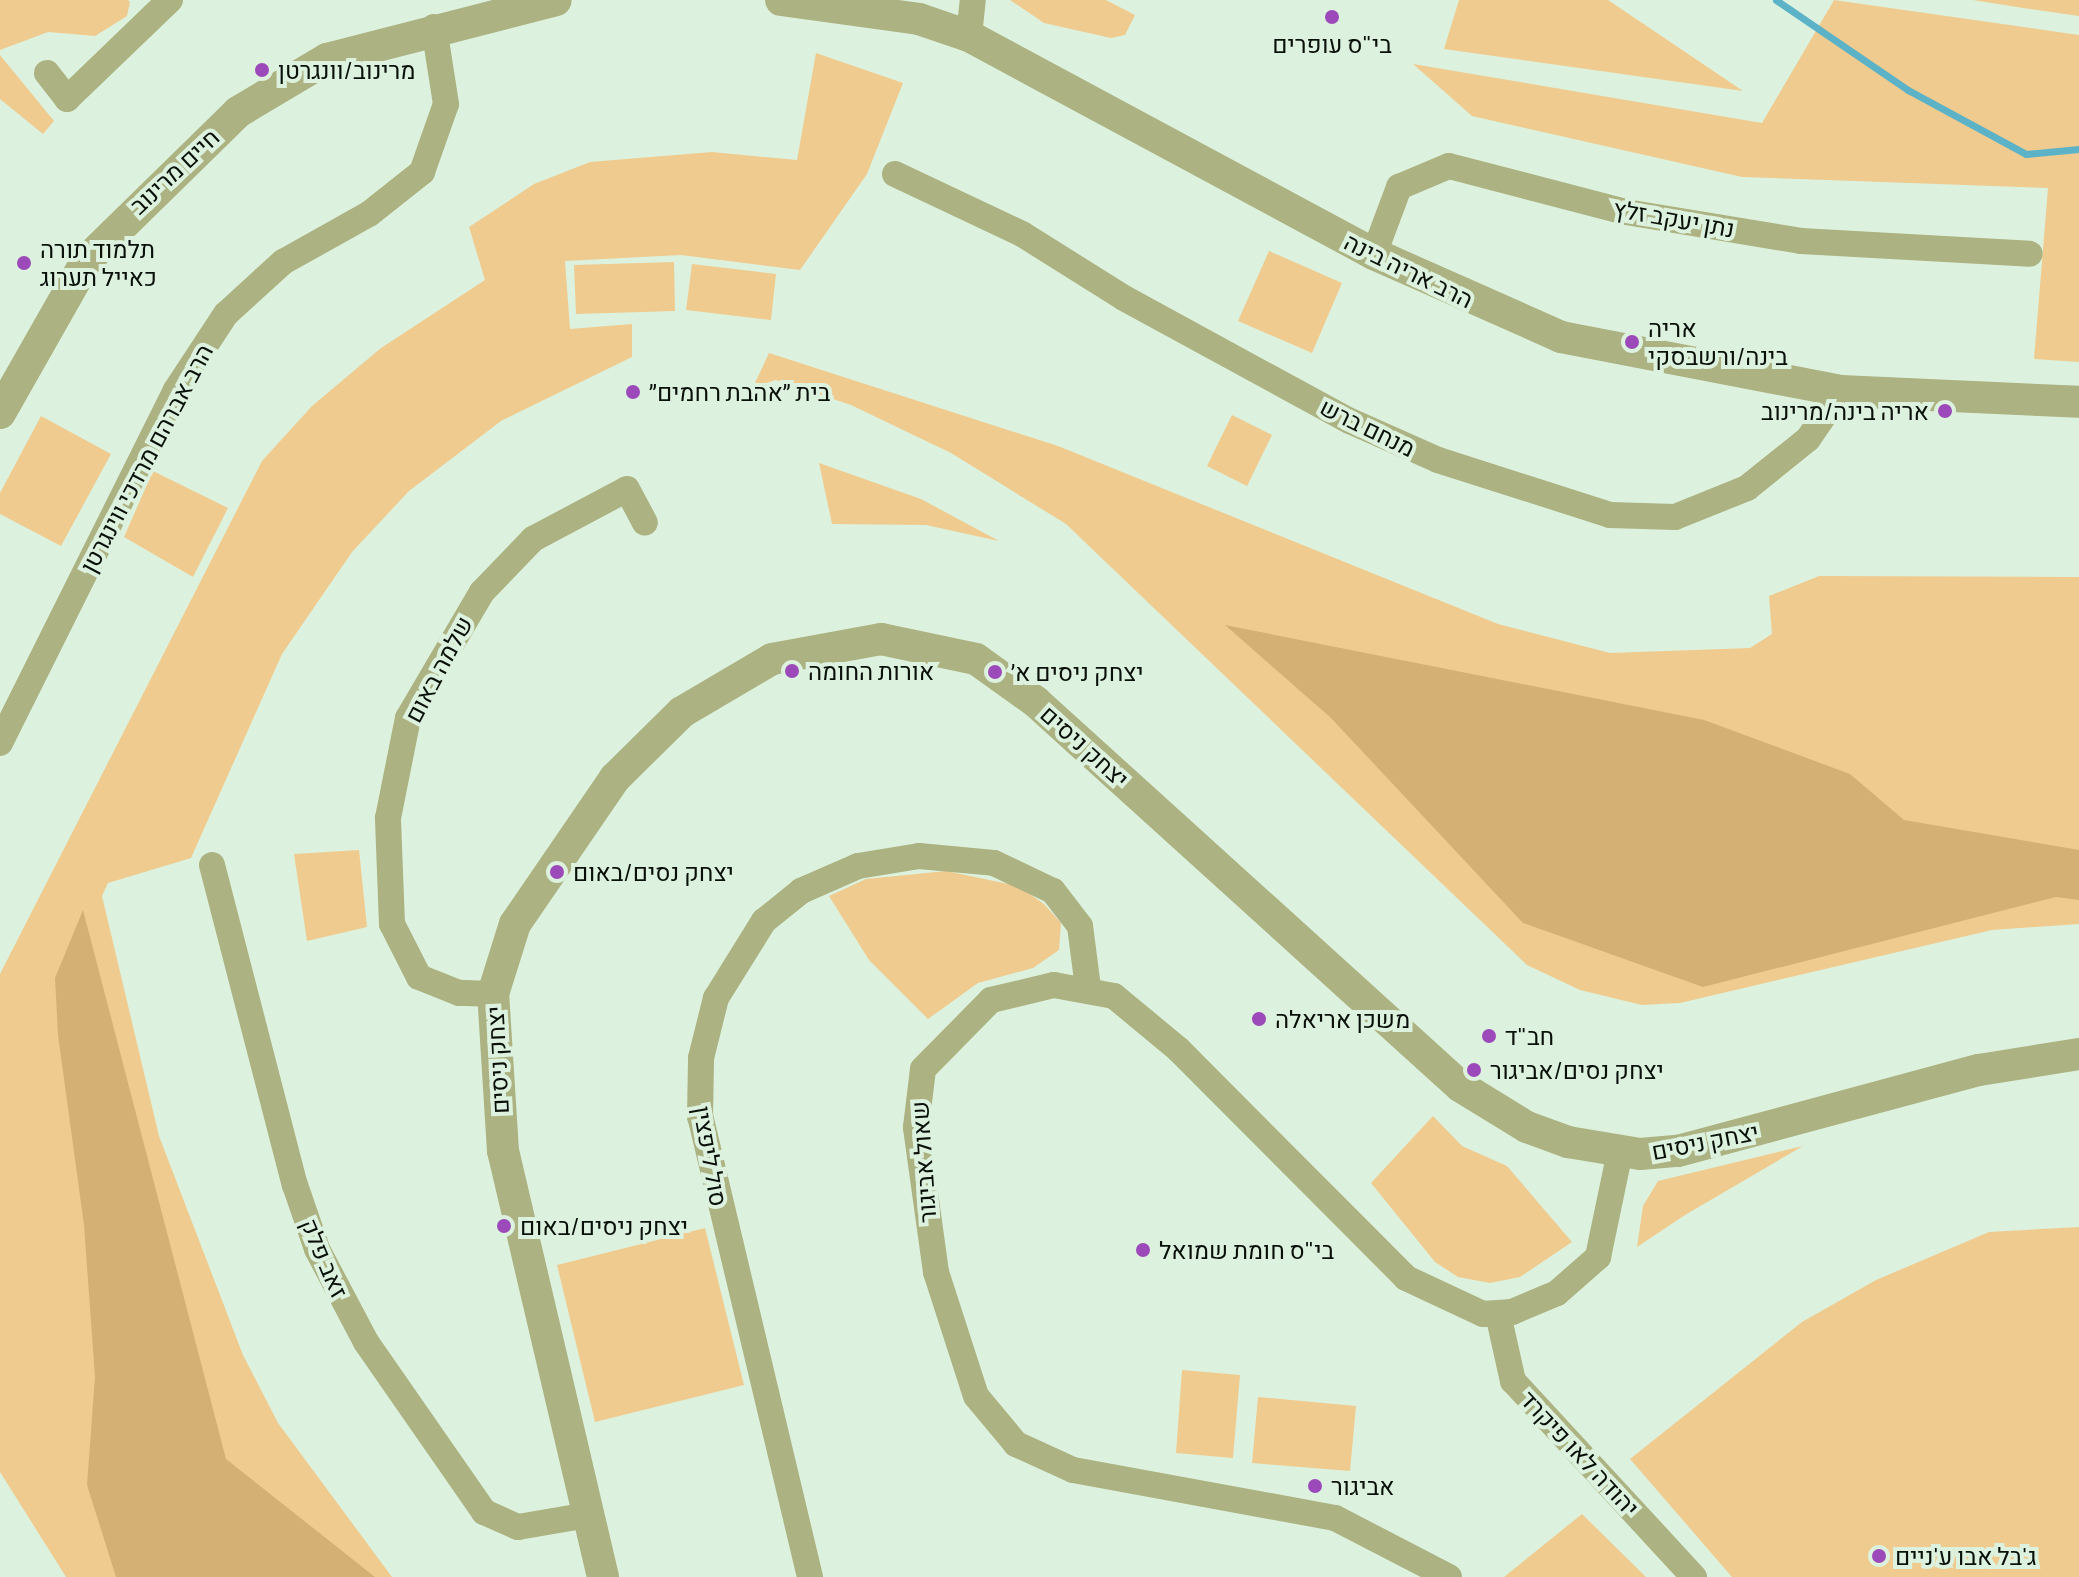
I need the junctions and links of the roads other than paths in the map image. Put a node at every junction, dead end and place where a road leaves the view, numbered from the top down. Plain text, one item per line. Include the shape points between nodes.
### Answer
1 (170, 0) edge
2 (556, 0) edge
3 (781, 0) edge
4 (973, 0) edge
5 (434, 27) junction
6 (969, 36) junction
7 (47, 73) dead end
8 (895, 174) dead end
9 (1374, 254) junction
10 (2030, 254) dead end
11 (1841, 391) junction
12 (2079, 402) edge
13 (0, 413) edge
14 (645, 523) dead end
15 (0, 743) edge
16 (212, 865) dead end
17 (1088, 988) junction
18 (493, 994) junction
19 (2079, 1054) edge
20 (1620, 1152) junction
21 (1498, 1314) junction
22 (588, 1515) junction
23 (603, 1577) edge
24 (810, 1577) edge
25 (1449, 1577) edge
26 (1694, 1577) edge

1 - 7 street via 67,99
2 - 5 street
3 - 6 street, הרב אריה בינה via 919,19
4 - 6 street
5 - 13 street, חיים מרינוב via 299,73 199,144 87,260
5 - 15 street, הרב אברהם מרדכי ווינגרטן via 446,104 422,172 369,214 283,262 226,314 176,390
6 - 9 street, הרב אריה בינה
8 - 11 street, מנחם ברש via 985,214 1350,421 1438,460 1610,515 1675,517 1747,488 1808,439
9 - 10 street, נתן יעקב זלץ via 1399,187 1449,166 1626,212 1801,241
9 - 11 street, הרב אריה בינה via 1561,337
11 - 12 street, הרב אריה בינה
14 - 18 street, שלמה באום via 627,489 533,539 468,613 408,718 388,818 392,924 419,977 459,993
16 - 22 street, זאב פלק via 295,1185 317,1249 366,1342 484,1512 518,1527
17 - 21 street, שאול אביגור via 1133,1008 1178,1049 1406,1278 1461,1309
17 - 24 street, סול ליפצין via 1080,926 1053,891 994,863 919,856 858,866 801,891 764,921 716,998 701,1058 700,1117
17 - 25 street, שאול אביגור via 1054,985 991,1000 923,1069 916,1127 929,1242 976,1396 1016,1444 1043,1459 1335,1518
18 - 20 street, יצחק ניסים via 533,893 615,778 682,712 772,659 844,643 914,641 976,659 1009,679 1460,1086 1527,1127
18 - 22 street, יצחק ניסים via 503,1151
19 - 20 street, יצחק ניסים via 1979,1070 1694,1148
20 - 21 street, שאול אביגור via 1609,1235 1598,1257 1557,1293
21 - 26 street, יהודה לאו פיקרד via 1513,1381
22 - 23 street, יצחק ניסים

